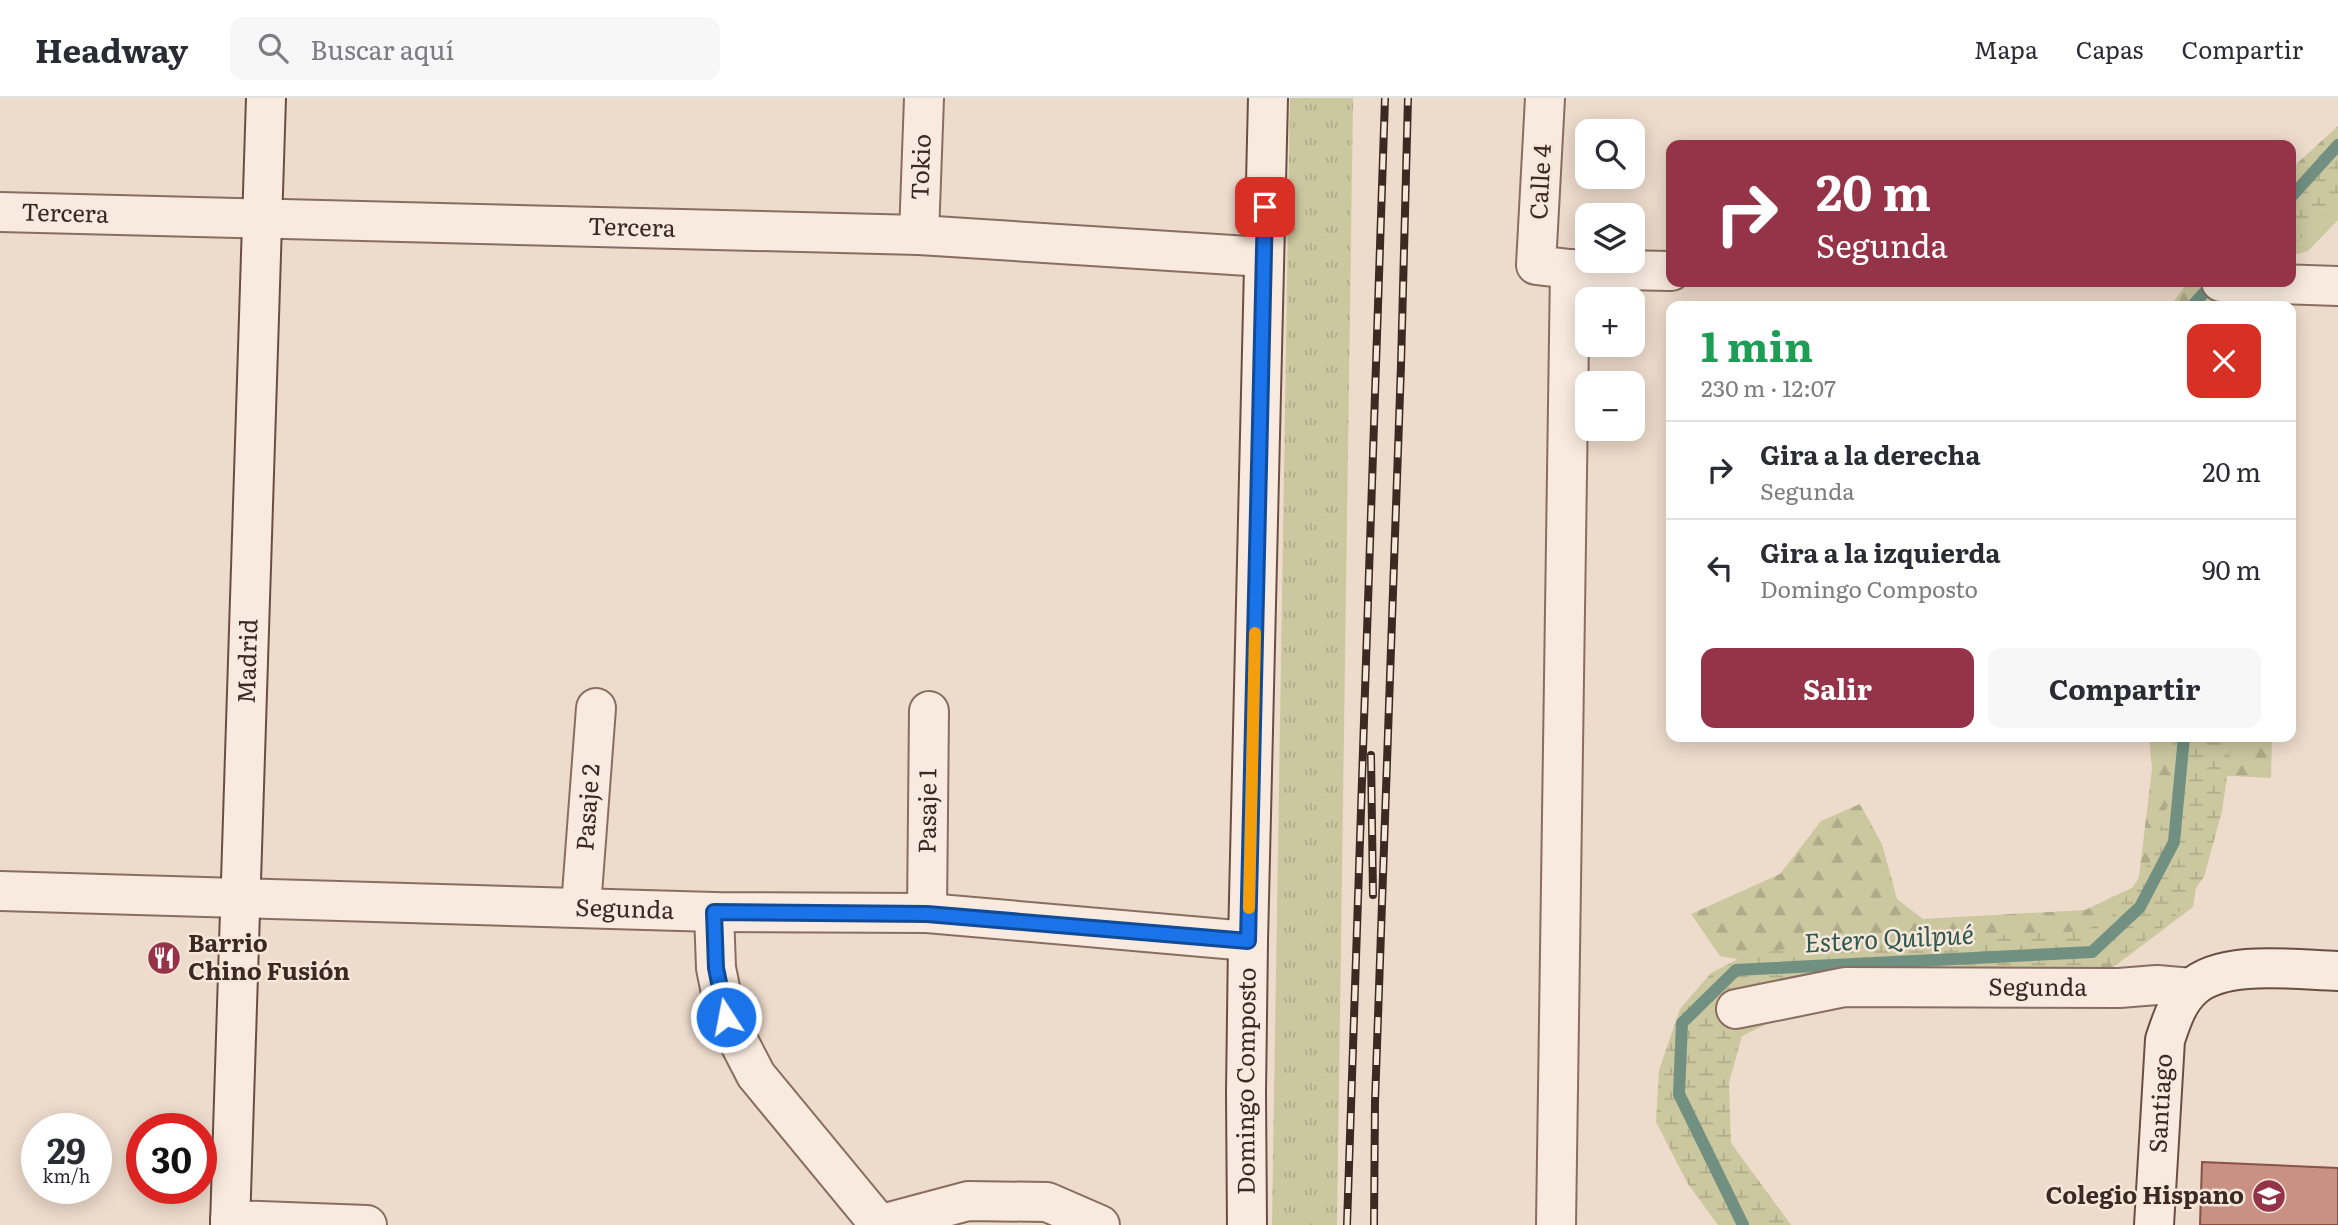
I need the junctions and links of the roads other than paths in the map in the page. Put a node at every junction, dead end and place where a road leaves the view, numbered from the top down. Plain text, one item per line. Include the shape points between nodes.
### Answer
1 (266, 98) edge
2 (924, 98) edge
3 (1268, 98) edge
4 (1545, 98) edge
5 (0, 212) edge
6 (261, 218) junction
7 (919, 235) junction
8 (1264, 257) junction
9 (1553, 267) junction
10 (1666, 271) edge
11 (2296, 285) edge
12 (2338, 286) edge
13 (596, 708) dead end
14 (929, 711) dead end
15 (0, 891) edge
16 (241, 898) junction
17 (581, 907) junction
18 (714, 912) junction
19 (927, 914) junction
20 (1248, 941) junction
21 (2338, 971) edge
22 (2192, 988) junction
23 (1736, 1009) dead end
24 (230, 1223) edge
25 (367, 1225) edge
26 (878, 1225) edge
27 (1100, 1225) edge
28 (1247, 1225) edge
29 (1556, 1225) edge
30 (2154, 1225) edge

1 - 6 street, Madrid
2 - 7 street, Tokio
3 - 8 street, Domingo Composto
4 - 9 street, Calle 4
5 - 6 street, Tercera
6 - 7 street, Tercera
6 - 16 street, Madrid
7 - 8 street, Tercera
8 - 20 street, Domingo Composto
9 - 10 street
9 - 29 street, Calle 4
11 - 12 street
13 - 17 street, Pasaje 2
14 - 19 street, Pasaje 1
15 - 16 street, Segunda
16 - 17 street, Segunda
16 - 24 street, Madrid
17 - 18 street, Segunda
18 - 19 street, Segunda
18 - 26 street via 716,968 726,1017 756,1075
19 - 20 street, Segunda
20 - 28 street, Domingo Composto
21 - 22 street via 2239,969 2216,974
22 - 23 street, Segunda via 1845,987
22 - 30 street, Santiago via 2175,1012 2165,1041
24 - 25 street
26 - 27 street via 968,1201 1046,1202

